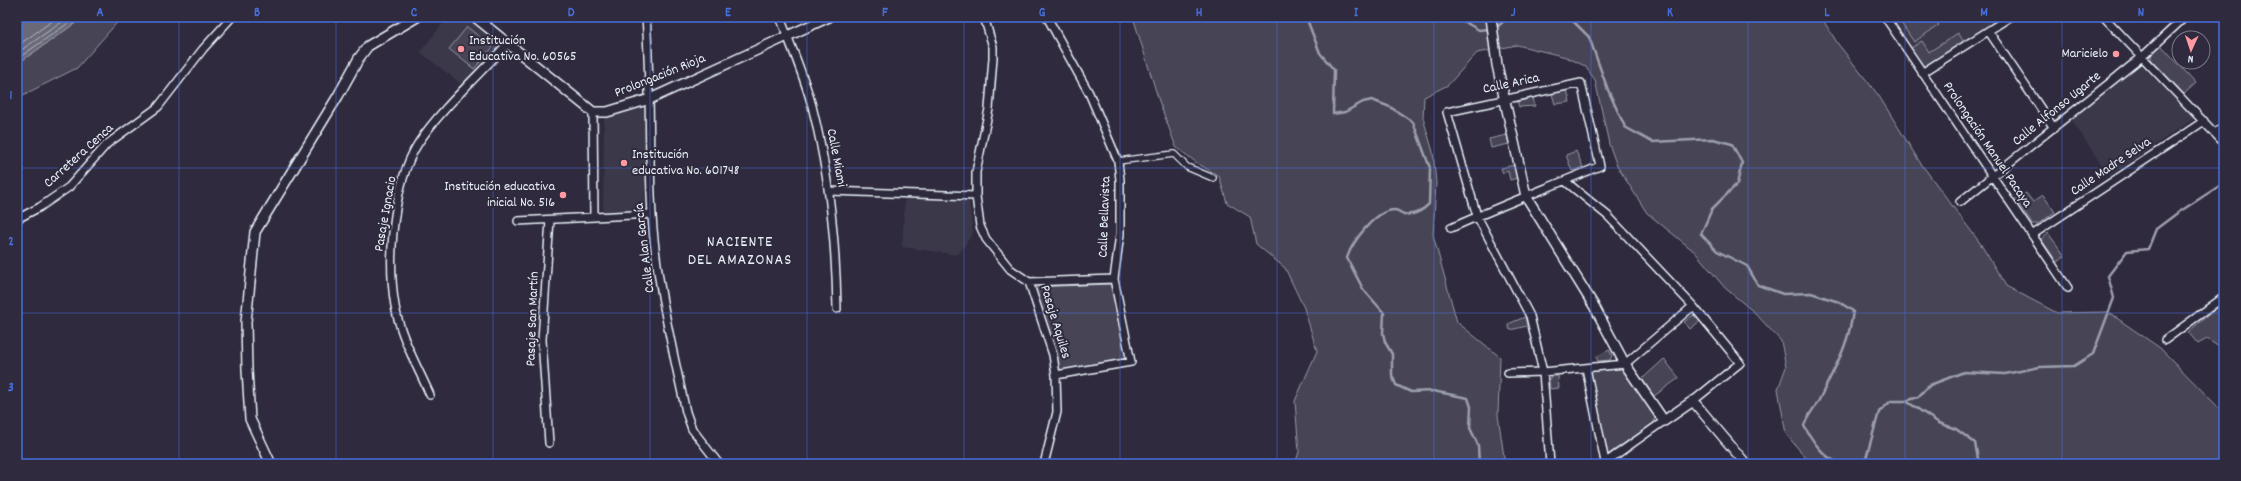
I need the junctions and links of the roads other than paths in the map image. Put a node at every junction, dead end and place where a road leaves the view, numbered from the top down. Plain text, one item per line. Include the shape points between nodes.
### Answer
1 (232, 17) edge
2 (417, 17) edge
3 (475, 17) edge
4 (646, 17) edge
5 (780, 17) edge
6 (829, 17) edge
7 (984, 17) edge
8 (1047, 17) edge
9 (1491, 17) edge
10 (1885, 17) edge
11 (2010, 17) edge
12 (2104, 17) edge
13 (2185, 17) edge
14 (1988, 32) junction
15 (787, 37) junction
16 (508, 43) junction
17 (2142, 57) junction
18 (1922, 73) junction
19 (650, 99) junction
20 (1504, 99) junction
21 (593, 112) junction
22 (2204, 121) junction
23 (2224, 126) edge
24 (2054, 128) junction
25 (2215, 133) junction
26 (2224, 143) edge
27 (1118, 161) junction
28 (1992, 177) junction
29 (1213, 178) dead end
30 (1564, 181) junction
31 (829, 190) junction
32 (976, 196) junction
33 (1526, 196) junction
34 (1960, 202) dead end
35 (652, 214) junction
36 (1477, 216) junction
37 (594, 217) junction
38 (17, 219) edge
39 (550, 220) junction
40 (518, 221) dead end
41 (1451, 228) dead end
42 (2032, 235) junction
43 (1114, 279) junction
44 (1029, 282) junction
45 (2068, 288) dead end
46 (2224, 297) edge
47 (1693, 306) junction
48 (837, 309) dead end
49 (2165, 340) dead end
50 (1625, 364) junction
51 (1586, 368) junction
52 (1543, 372) junction
53 (1508, 373) dead end
54 (1056, 375) junction
55 (430, 395) dead end
56 (1693, 401) junction
57 (1664, 421) junction
58 (549, 443) dead end
59 (1604, 463) edge
60 (271, 464) edge
61 (719, 464) edge
62 (1044, 464) edge
63 (1550, 464) edge
64 (1746, 464) edge

1 - 38 street, Carretera Cenca via 203,49 158,107 107,144 68,187 40,207
2 - 60 street via 368,46 255,232 246,322 246,370 250,419
3 - 16 street
4 - 19 street, Calle Alan García
5 - 15 street, Calle Miami
6 - 15 street, Prolongación Rioja
7 - 32 street, Pasaje Aquiles via 993,47 993,58 989,109 976,172
8 - 27 street, Calle Bellavista via 1089,93
9 - 20 street
10 - 18 street, Prolongación Manuel Pacaya
11 - 14 street
12 - 17 street
13 - 17 street, Calle Alfonso Ugarte
14 - 18 street
14 - 24 street
15 - 19 street, Prolongación Rioja
15 - 31 street, Calle Miami via 812,105
16 - 21 street
16 - 55 street, Pasaje Ignacio via 418,143 401,188 391,259 392,284 400,325
17 - 22 street
17 - 24 street, Calle Alfonso Ugarte
18 - 28 street, Prolongación Manuel Pacaya
19 - 21 street, Prolongación Rioja via 607,112
19 - 35 street, Calle Alan García
20 - 30 street, Calle Arica via 1581,83 1600,166
20 - 33 street
20 - 36 street, Calle Arica via 1447,112
21 - 37 street
22 - 25 street
22 - 42 street, Calle Madre Selva
23 - 25 street
24 - 28 street, Calle Alfonso Ugarte
25 - 26 street
27 - 29 street via 1174,154 1187,167
27 - 43 street, Calle Bellavista via 1120,234
28 - 34 street, Calle Alfonso Ugarte
28 - 42 street, Prolongación Manuel Pacaya
30 - 33 street
30 - 47 street via 1608,216
31 - 32 street
31 - 48 street, Calle Miami
32 - 44 street, Pasaje Aquiles via 980,226 986,239 1010,269
33 - 36 street
33 - 50 street via 1594,306
35 - 37 street
35 - 61 street, Calle Alan García via 656,258 686,412 692,429
36 - 41 street
36 - 52 street via 1530,316
37 - 39 street
39 - 40 street
39 - 58 street, Pasaje San Martín via 542,340
42 - 45 street, Prolongación Manuel Pacaya
43 - 44 street
43 - 54 street, Calle Bellavista via 1131,362
44 - 54 street, Pasaje Aquiles via 1046,330
46 - 49 street
47 - 50 street
47 - 56 street via 1740,363
50 - 51 street
50 - 57 street
51 - 52 street
51 - 59 street
52 - 53 street
52 - 63 street
54 - 62 street, Pasaje Aquiles via 1057,412
56 - 57 street
56 - 64 street
57 - 59 street

